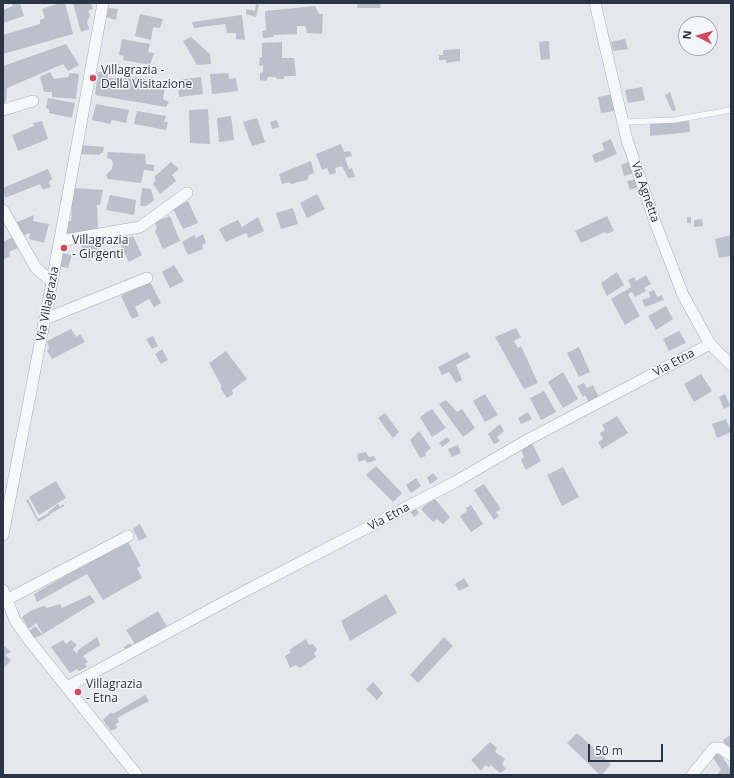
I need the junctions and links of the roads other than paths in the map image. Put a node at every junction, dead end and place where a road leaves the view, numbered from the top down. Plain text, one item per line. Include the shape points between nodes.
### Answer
1 (103, 3) edge
2 (595, 3) edge
3 (32, 101) dead end
4 (3, 110) edge
5 (731, 110) edge
6 (624, 122) junction
7 (187, 193) dead end
8 (3, 210) edge
9 (59, 241) junction
10 (147, 278) dead end
11 (52, 282) junction
12 (45, 319) junction
13 (710, 344) junction
14 (729, 362) edge
15 (3, 535) edge
16 (128, 536) dead end
17 (5, 595) edge
18 (67, 687) junction
19 (731, 755) edge
20 (137, 775) edge
21 (692, 775) edge

1 - 9 street, Via Villagrazia
2 - 6 street, Via Agnetta
3 - 4 street
5 - 6 lane via 674,120
6 - 13 street, Via Agnetta via 627,140 683,295
7 - 9 street via 140,227
8 - 11 street via 36,268
9 - 11 street, Via Villagrazia
10 - 12 street
11 - 12 street, Via Villagrazia
12 - 15 street, Via Villagrazia
13 - 14 street, Via Agnetta
13 - 18 street, Via Etna
16 - 17 street
17 - 18 street via 15,620 28,640
18 - 20 street
19 - 21 street via 720,748 714,748

